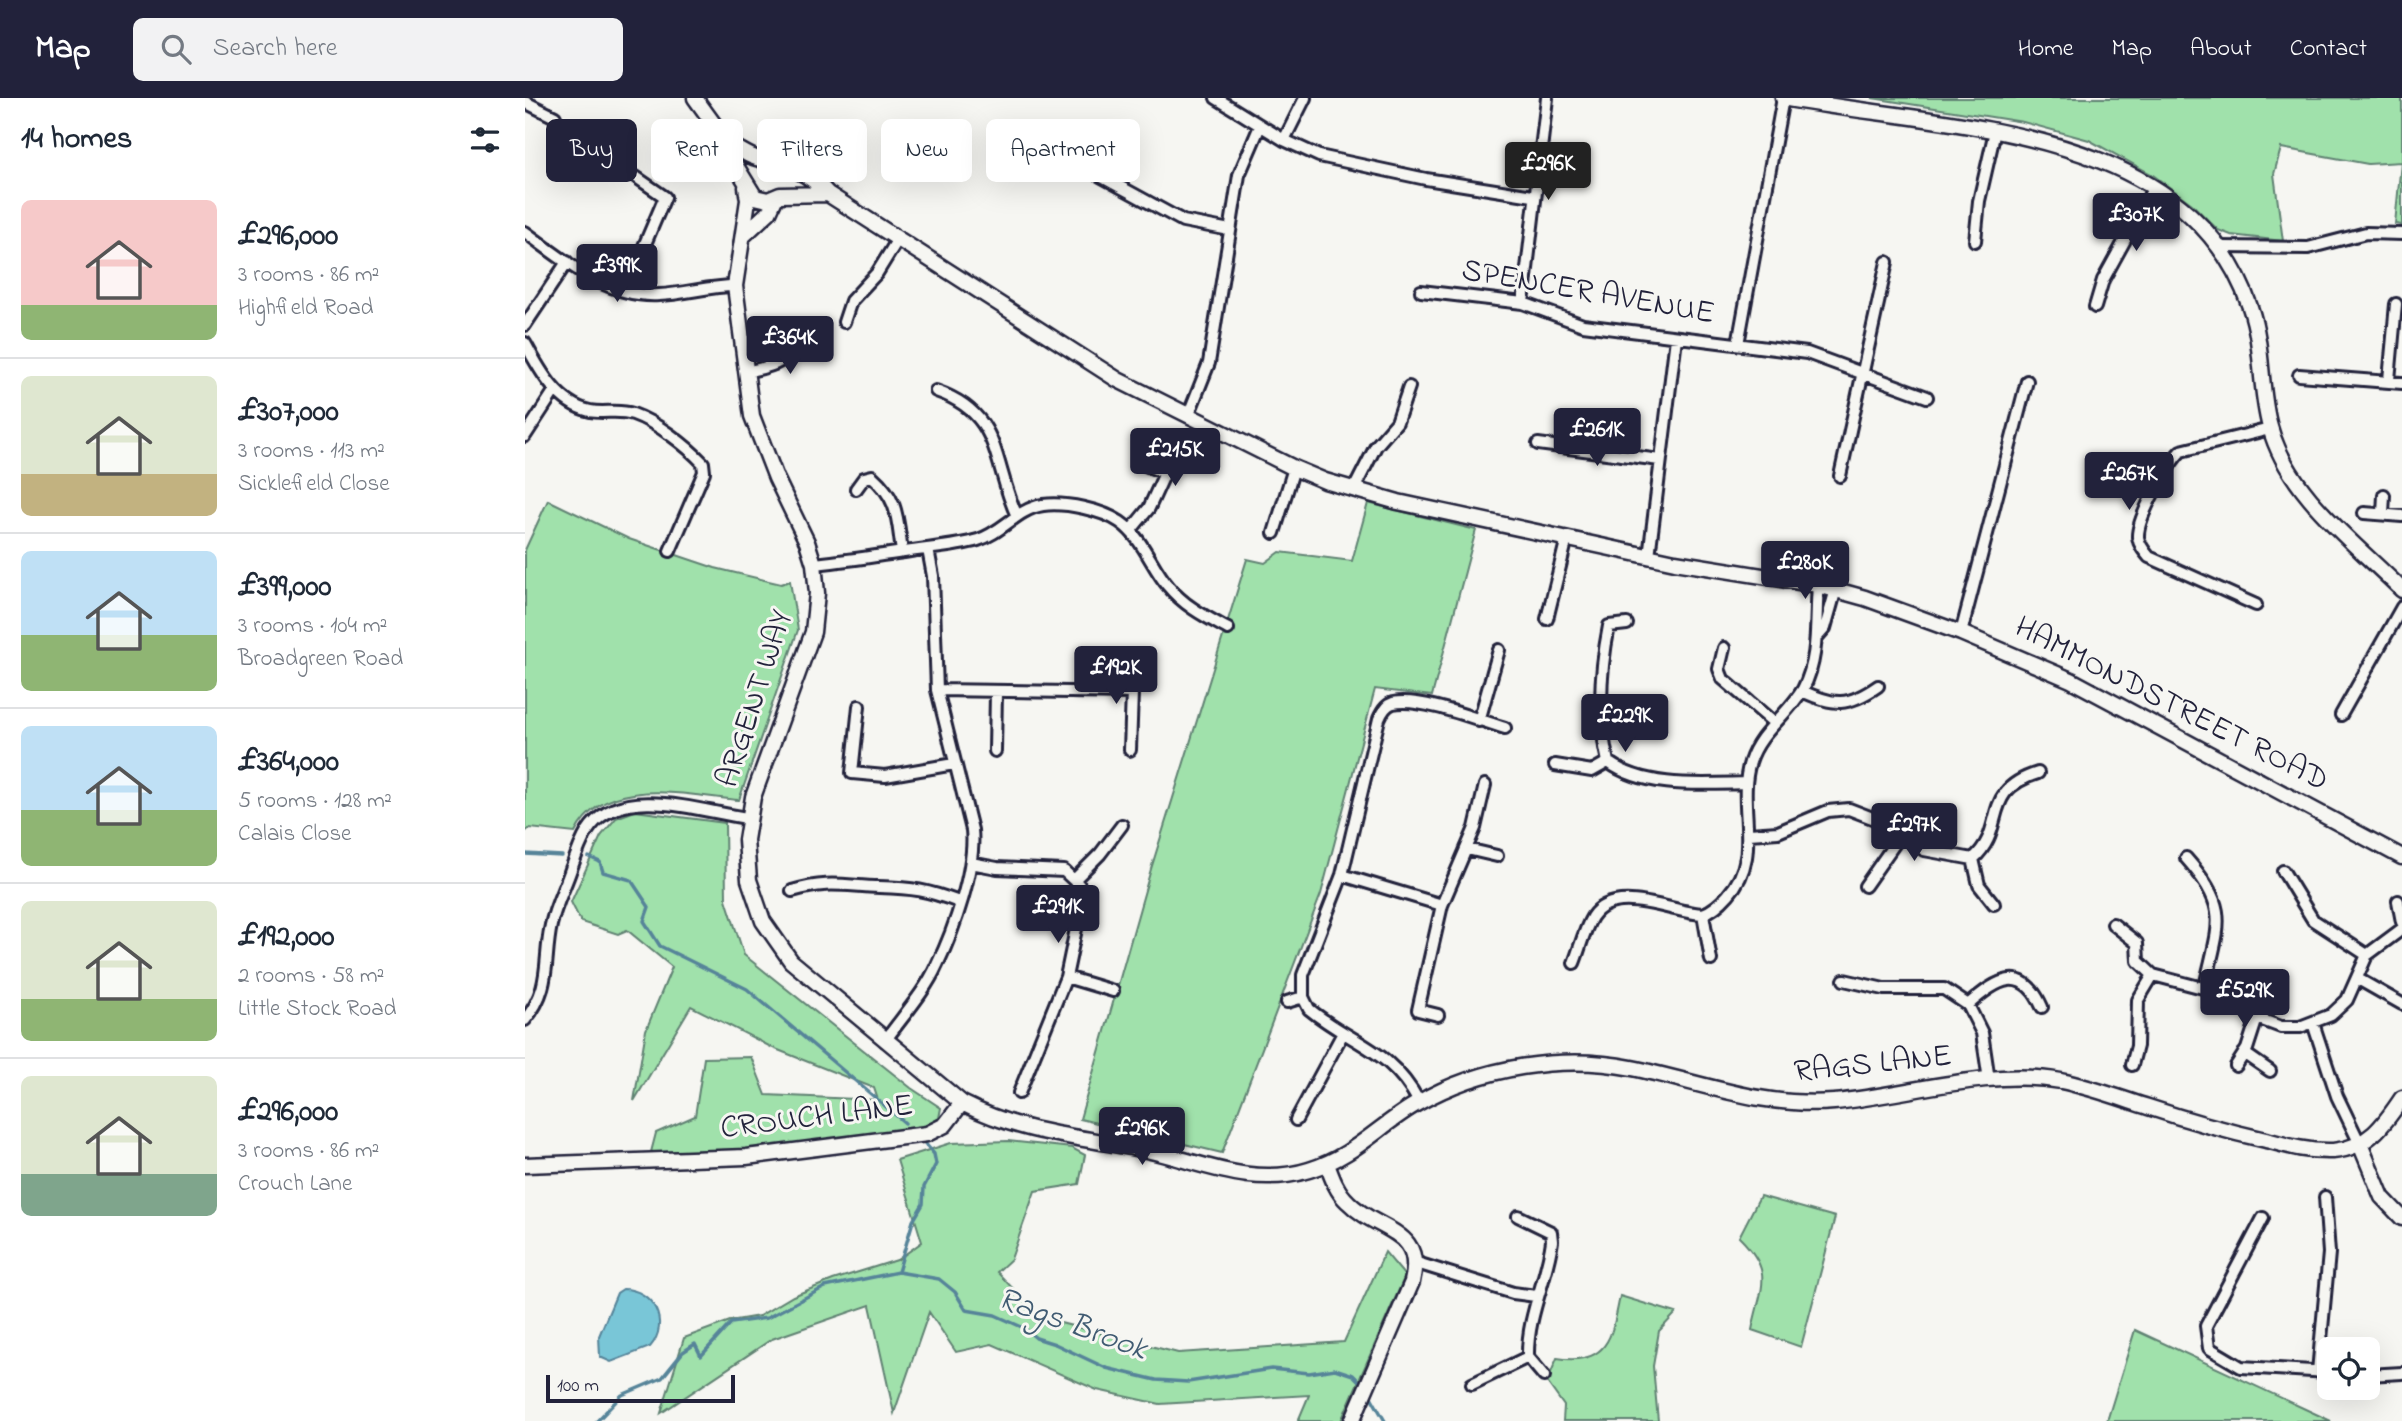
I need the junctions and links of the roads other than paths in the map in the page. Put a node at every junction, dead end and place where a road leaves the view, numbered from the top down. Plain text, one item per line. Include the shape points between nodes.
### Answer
1 (695, 98) edge
2 (1216, 98) edge
3 (1305, 98) edge
4 (1547, 98) edge
5 (1783, 98) edge
6 (525, 102) edge
7 (555, 117) dead end
8 (710, 119) edge
9 (1260, 126) junction
10 (1995, 131) junction
11 (1284, 140) junction
12 (757, 161) edge
13 (637, 178) edge
14 (743, 180) edge
15 (784, 182) edge
16 (818, 182) edge
17 (1111, 182) edge
18 (745, 184) junction
19 (2153, 189) junction
20 (828, 194) junction
21 (1533, 196) junction
22 (777, 197) junction
23 (1230, 230) junction
24 (525, 232) edge
25 (2402, 234) edge
26 (743, 236) junction
27 (898, 239) junction
28 (1975, 241) dead end
29 (2219, 247) junction
30 (567, 262) junction
31 (1887, 262) dead end
32 (735, 286) junction
33 (629, 290) junction
34 (1421, 291) dead end
35 (1523, 303) junction
36 (2396, 304) dead end
37 (2095, 307) dead end
38 (845, 322) dead end
39 (525, 325) edge
40 (796, 336) dead end
41 (1676, 338) junction
42 (525, 343) edge
43 (1738, 344) junction
44 (745, 372) junction
45 (1861, 372) junction
46 (2299, 375) dead end
47 (2389, 380) junction
48 (2027, 381) dead end
49 (2402, 383) edge
50 (1409, 387) dead end
51 (555, 390) junction
52 (936, 391) dead end
53 (1927, 397) dead end
54 (1188, 416) junction
55 (2270, 429) junction
56 (525, 436) edge
57 (1538, 444) dead end
58 (1660, 460) junction
59 (1138, 462) dead end
60 (1294, 467) junction
61 (1840, 476) dead end
62 (856, 489) dead end
63 (1354, 489) junction
64 (2384, 495) dead end
65 (2364, 513) dead end
66 (2383, 513) junction
67 (1017, 516) junction
68 (2402, 516) edge
69 (1131, 530) junction
70 (1273, 533) dead end
71 (1567, 538) junction
72 (928, 549) junction
73 (670, 551) dead end
74 (902, 552) junction
75 (1649, 556) junction
76 (814, 564) junction
77 (1818, 585) junction
78 (1836, 589) junction
79 (2402, 590) edge
80 (2256, 605) dead end
81 (2402, 607) edge
82 (1547, 620) dead end
83 (1627, 625) dead end
84 (1228, 629) dead end
85 (1961, 633) junction
86 (1818, 636) junction
87 (1724, 648) dead end
88 (1499, 650) dead end
89 (1133, 663) dead end
90 (1878, 685) dead end
91 (937, 690) junction
92 (1802, 691) junction
93 (996, 692) junction
94 (1132, 693) junction
95 (859, 706) dead end
96 (2341, 715) dead end
97 (1479, 721) junction
98 (1773, 722) junction
99 (1505, 729) dead end
100 (1130, 750) dead end
101 (995, 751) dead end
102 (1608, 762) junction
103 (954, 764) junction
104 (1555, 765) dead end
105 (2038, 773) dead end
106 (1745, 783) junction
107 (1485, 785) dead end
108 (748, 818) junction
109 (1122, 825) dead end
110 (1749, 835) junction
111 (1900, 836) junction
112 (1467, 849) junction
113 (1497, 856) dead end
114 (2402, 857) edge
115 (2186, 858) dead end
116 (1973, 859) junction
117 (971, 863) junction
118 (2283, 871) dead end
119 (1342, 875) junction
120 (1075, 879) junction
121 (1865, 886) dead end
122 (792, 891) dead end
123 (2397, 901) dead end
124 (960, 902) junction
125 (1994, 904) dead end
126 (1442, 905) junction
127 (1703, 914) junction
128 (2402, 922) edge
129 (2113, 923) dead end
130 (2402, 929) edge
131 (2367, 955) junction
132 (1711, 960) dead end
133 (1574, 963) dead end
134 (2153, 975) junction
135 (1066, 977) junction
136 (2358, 979) junction
137 (1845, 980) dead end
138 (2205, 987) junction
139 (1113, 991) dead end
140 (1303, 997) junction
141 (1287, 1002) dead end
142 (1968, 1004) junction
143 (2402, 1004) edge
144 (2042, 1007) dead end
145 (1438, 1015) dead end
146 (2257, 1018) junction
147 (525, 1020) edge
148 (2313, 1023) junction
149 (1343, 1033) junction
150 (885, 1041) junction
151 (2244, 1053) junction
152 (2132, 1065) dead end
153 (2236, 1066) dead end
154 (2270, 1071) dead end
155 (1989, 1080) junction
156 (1019, 1093) dead end
157 (2402, 1098) edge
158 (1419, 1102) junction
159 (962, 1103) junction
160 (1296, 1121) dead end
161 (2360, 1144) junction
162 (1327, 1164) junction
163 (525, 1165) edge
164 (2325, 1198) dead end
165 (1518, 1216) dead end
166 (2263, 1218) dead end
167 (2402, 1218) edge
168 (1417, 1262) junction
169 (1536, 1296) junction
170 (2325, 1337) edge
171 (1528, 1357) junction
172 (2317, 1372) edge
173 (2402, 1373) edge
174 (2380, 1374) edge
175 (1544, 1376) dead end
176 (1472, 1384) dead end
177 (1355, 1415) edge

1 - 8 street, HAMMONDSTREET ROAD
2 - 9 street
3 - 11 street
4 - 21 street
5 - 10 street
5 - 43 street
6 - 7 street
9 - 11 street
9 - 23 street via 1239,175
10 - 19 street via 2067,147
10 - 28 street
11 - 21 street via 1319,156
12 - 18 street via 748,168
13 - 33 street via 665,197
14 - 18 street, HAMMONDSTREET ROAD
15 - 22 street
16 - 20 street, HAMMONDSTREET ROAD
17 - 23 street via 1183,221
18 - 22 street via 761,200
18 - 26 street, ARGENT WAY
19 - 29 street via 2200,223
19 - 37 street via 2103,280
20 - 22 street
20 - 27 street, HAMMONDSTREET ROAD
21 - 35 street
22 - 26 street via 769,212
23 - 54 street via 1209,363
24 - 30 street
25 - 29 street via 2376,231 2308,248
26 - 32 street, ARGENT WAY
27 - 38 street via 877,273 851,301
27 - 54 street, HAMMONDSTREET ROAD via 1118,380
29 - 55 street via 2241,284 2254,319
30 - 33 street via 600,284
30 - 39 street
31 - 45 street
32 - 33 street via 663,295
32 - 44 street, ARGENT WAY
34 - 35 street, SPENCER AVENUE
35 - 41 street, SPENCER AVENUE via 1583,325
36 - 47 street
40 - 44 street via 786,360
41 - 43 street, SPENCER AVENUE
41 - 58 street
42 - 51 street
43 - 45 street, SPENCER AVENUE via 1807,353
44 - 76 street, ARGENT WAY via 752,416
45 - 53 street, SPENCER AVENUE
45 - 61 street
46 - 47 street
47 - 49 street
48 - 85 street
50 - 63 street via 1397,422 1376,446
51 - 56 street
51 - 73 street via 584,409 643,418 703,463 705,472
52 - 67 street via 965,404 985,425
54 - 60 street, HAMMONDSTREET ROAD
55 - 79 street via 2290,474
55 - 80 street via 2181,451 2163,476 2138,533 2149,557
57 - 58 street
58 - 75 street
59 - 69 street via 1165,473 1149,508
60 - 63 street, HAMMONDSTREET ROAD
60 - 70 street
62 - 74 street via 872,476 887,489 895,502
63 - 71 street, HAMMONDSTREET ROAD
64 - 66 street
65 - 66 street
66 - 68 street
67 - 69 street via 1035,507 1061,505 1103,514
67 - 72 street via 986,537
69 - 84 street via 1178,597
71 - 75 street, HAMMONDSTREET ROAD
71 - 82 street
72 - 74 street
72 - 91 street
74 - 76 street
75 - 77 street, HAMMONDSTREET ROAD
76 - 108 street, ARGENT WAY via 814,632
77 - 78 street, HAMMONDSTREET ROAD
77 - 86 street
78 - 85 street, HAMMONDSTREET ROAD
78 - 86 street via 1825,628
81 - 96 street
83 - 102 street via 1609,626 1601,669
85 - 114 street, HAMMONDSTREET ROAD via 2094,691
86 - 92 street
87 - 98 street via 1719,669 1723,679
88 - 97 street
89 - 94 street
90 - 92 street via 1840,703 1824,702
91 - 93 street
91 - 103 street
92 - 98 street
93 - 94 street
93 - 101 street
94 - 100 street
95 - 103 street via 852,773 885,776
97 - 99 street
97 - 119 street via 1416,704 1394,703 1386,708 1379,719
98 - 106 street via 1753,753
102 - 104 street via 1592,771
102 - 106 street via 1627,772 1663,780
103 - 117 street via 972,830
105 - 116 street via 2016,782 2003,795 1988,839
106 - 110 street
107 - 112 street
108 - 147 street via 636,803 598,819 584,837 551,925 541,996
108 - 150 street, ARGENT WAY via 749,880 771,935 791,961
109 - 120 street
110 - 111 street via 1777,832 1843,809 1865,814
110 - 127 street via 1740,878 1722,902
111 - 116 street via 1924,850
111 - 121 street
112 - 113 street
112 - 126 street
115 - 138 street via 2210,887 2218,914
116 - 125 street via 1979,885
117 - 120 street via 1059,870
117 - 124 street
118 - 131 street via 2313,919
119 - 126 street
119 - 140 street via 1306,962
120 - 135 street via 1082,900
122 - 124 street via 846,883 911,887
123 - 128 street
124 - 150 street via 938,965
126 - 145 street via 1418,1010
127 - 132 street
127 - 133 street via 1635,901 1612,903 1591,918
129 - 134 street via 2137,943 2138,961
130 - 131 street
131 - 136 street
134 - 138 street
134 - 152 street via 2138,1000
135 - 139 street
135 - 156 street
136 - 143 street
136 - 148 street via 2347,1000
137 - 142 street via 1884,989 1944,989
138 - 146 street via 2231,997
140 - 141 street
140 - 149 street via 1309,1009
142 - 144 street via 1988,987 2008,979 2032,988
142 - 155 street via 1982,1033
146 - 148 street via 2281,1027
146 - 151 street
148 - 161 street via 2337,1096
149 - 158 street via 1389,1060
149 - 160 street
150 - 159 street, ARGENT WAY
151 - 153 street
151 - 154 street
155 - 158 street, RAGS LANE via 1833,1102 1790,1103 1606,1064 1556,1063 1491,1074
155 - 161 street, RAGS LANE via 2025,1077 2063,1082 2311,1151 2338,1151
157 - 161 street via 2377,1134
158 - 162 street, RAGS LANE via 1361,1146
159 - 162 street via 1025,1129 1148,1151 1242,1175 1284,1176
159 - 163 street, CROUCH LANE via 945,1125 927,1134 746,1157
161 - 167 street via 2382,1197
162 - 168 street via 1348,1203 1409,1245
164 - 170 street via 2329,1254
165 - 169 street via 1551,1232 1551,1250
166 - 172 street via 2206,1326 2206,1342 2213,1352 2241,1367
168 - 169 street
168 - 177 street
169 - 171 street
171 - 175 street
171 - 176 street
173 - 174 street

